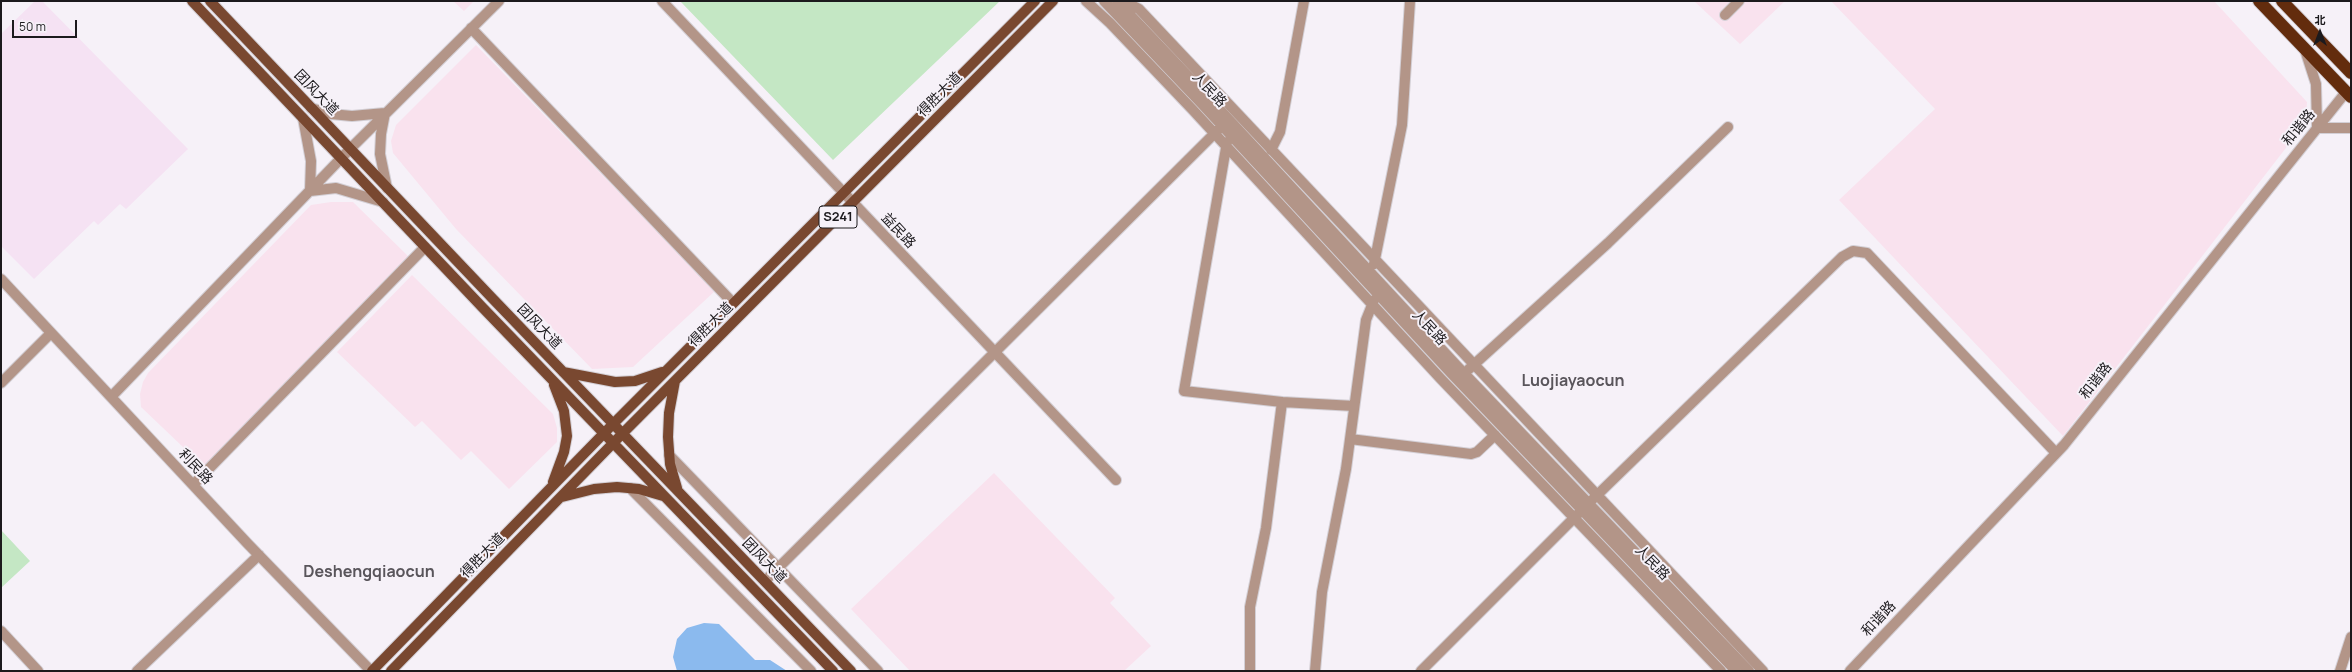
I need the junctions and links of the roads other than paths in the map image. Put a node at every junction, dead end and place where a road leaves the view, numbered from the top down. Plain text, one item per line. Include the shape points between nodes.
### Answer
1 (192, 1) edge
2 (210, 1) edge
3 (499, 1) edge
4 (662, 1) edge
5 (1035, 1) edge
6 (1053, 1) edge
7 (1086, 1) edge
8 (1104, 1) edge
9 (1117, 1) edge
10 (1124, 1) edge
11 (1304, 1) edge
12 (1410, 1) edge
13 (1739, 1) edge
14 (2259, 1) edge
15 (2282, 1) edge
16 (1725, 15) dead end
17 (471, 28) junction
18 (2304, 48) junction
19 (2351, 73) edge
20 (2349, 95) edge
21 (311, 108) junction
22 (385, 114) junction
23 (303, 118) junction
24 (1728, 127) dead end
25 (2317, 128) junction
26 (2351, 128) edge
27 (1226, 129) junction
28 (1215, 133) junction
29 (1226, 145) junction
30 (350, 149) junction
31 (1271, 150) junction
32 (341, 158) junction
33 (387, 188) junction
34 (310, 191) junction
35 (843, 193) junction
36 (383, 202) junction
37 (852, 203) junction
38 (425, 247) junction
39 (1374, 260) junction
40 (1372, 274) junction
41 (1, 279) edge
42 (1376, 292) junction
43 (733, 303) junction
44 (1372, 304) junction
45 (51, 333) junction
46 (994, 353) junction
47 (1474, 365) junction
48 (669, 368) junction
49 (563, 372) junction
50 (1464, 374) junction
51 (552, 379) junction
52 (675, 381) junction
53 (1, 383) edge
54 (111, 397) junction
55 (1282, 402) junction
56 (1354, 406) junction
57 (613, 424) junction
58 (604, 433) junction
59 (622, 434) junction
60 (1495, 435) junction
61 (1350, 439) junction
62 (613, 443) junction
63 (2056, 454) junction
64 (669, 455) junction
65 (1116, 480) dead end
66 (193, 485) junction
67 (630, 488) junction
68 (548, 490) junction
69 (678, 492) junction
70 (1597, 495) junction
71 (666, 497) junction
72 (558, 499) junction
73 (1585, 507) junction
74 (1574, 518) junction
75 (259, 555) junction
76 (778, 568) junction
77 (765, 581) junction
78 (1, 631) edge
79 (2351, 637) edge
80 (38, 671) edge
81 (137, 671) edge
82 (372, 671) edge
83 (391, 671) edge
84 (811, 671) edge
85 (833, 671) edge
86 (851, 671) edge
87 (878, 671) edge
88 (1250, 671) edge
89 (1315, 671) edge
90 (1421, 671) edge
91 (1721, 671) edge
92 (1736, 671) edge
93 (1749, 671) edge
94 (1764, 671) edge
95 (1850, 671) edge
96 (2340, 671) edge

1 - 23 main road, 团风大道
2 - 21 main road, 团风大道
3 - 17 street
4 - 35 street, 益民路
5 - 35 main road, 得胜大道 / S241
6 - 37 main road, 得胜大道 / S241
7 - 28 street
8 - 27 street, 人民路
9 - 40 street, 人民路
10 - 31 street via 1139,10
11 - 31 street via 1280,132
12 - 39 street via 1402,125
13 - 16 street
14 - 18 highway
15 - 19 highway
17 - 22 street
17 - 43 street
18 - 20 highway
18 - 25 street via 2316,84
20 - 25 street, 和谐路
21 - 22 street via 331,114 352,116
21 - 30 main road, 团风大道
22 - 30 street
22 - 33 street via 380,154
23 - 32 main road, 团风大道
23 - 34 street via 311,162
24 - 47 street via 1608,243
25 - 26 street
25 - 63 street, 和谐路
27 - 28 street
27 - 29 street
27 - 42 street, 人民路
28 - 29 street
28 - 46 street
29 - 44 street
29 - 55 street via 1184,392
30 - 32 street
30 - 33 main road, 团风大道
31 - 39 street
32 - 34 street
32 - 36 main road, 团风大道
33 - 49 main road, 团风大道
34 - 36 street via 336,188
34 - 54 street
35 - 37 street, 益民路
35 - 43 main road, 得胜大道 / S241
36 - 38 main road, 团风大道
37 - 46 street, 益民路
37 - 52 main road, 得胜大道 / S241
38 - 51 main road, 团风大道
38 - 66 street
39 - 40 street
39 - 47 street
40 - 50 street, 人民路
41 - 45 street, 利民路
42 - 44 street
42 - 73 street, 人民路
43 - 48 main road, 得胜大道 / S241
44 - 56 street via 1366,320
44 - 60 street
45 - 53 street
45 - 54 street, 利民路
46 - 65 street, 益民路
46 - 76 street
47 - 50 street
47 - 70 street
48 - 49 main road via 644,379 625,382 605,381
48 - 57 main road, 得胜大道 / S241
49 - 57 main road, 团风大道
50 - 73 street, 人民路
51 - 58 main road, 团风大道
51 - 68 main road via 564,411 567,436 564,452
52 - 59 main road, 得胜大道 / S241
52 - 64 main road via 668,425
54 - 66 street, 利民路
55 - 56 street
55 - 88 street via 1266,528 1250,602
56 - 61 street
57 - 58 main road, 得胜大道
57 - 59 main road, 团风大道
58 - 62 main road, 团风大道
58 - 68 main road, 得胜大道
59 - 62 main road, 得胜大道
59 - 69 main road, 团风大道
60 - 61 street via 1477,452 1471,454
60 - 74 street
61 - 89 street via 1322,592
62 - 71 main road, 团风大道
62 - 72 main road, 得胜大道
63 - 70 street via 1867,253 1853,251 1842,257
63 - 95 street, 和谐路
64 - 69 main road
64 - 76 street
66 - 75 street, 利民路
67 - 71 main road
67 - 72 main road via 594,489
67 - 84 street
68 - 82 main road, 得胜大道
69 - 77 main road, 团风大道
70 - 73 street
70 - 94 street
71 - 85 main road, 团风大道
72 - 83 main road, 得胜大道
73 - 74 street
73 - 92 street, 人民路
73 - 93 street, 人民路
74 - 90 street
74 - 91 street
75 - 81 street
75 - 82 street, 利民路
76 - 77 street
76 - 87 street
77 - 86 main road, 团风大道
78 - 80 street
79 - 96 street

